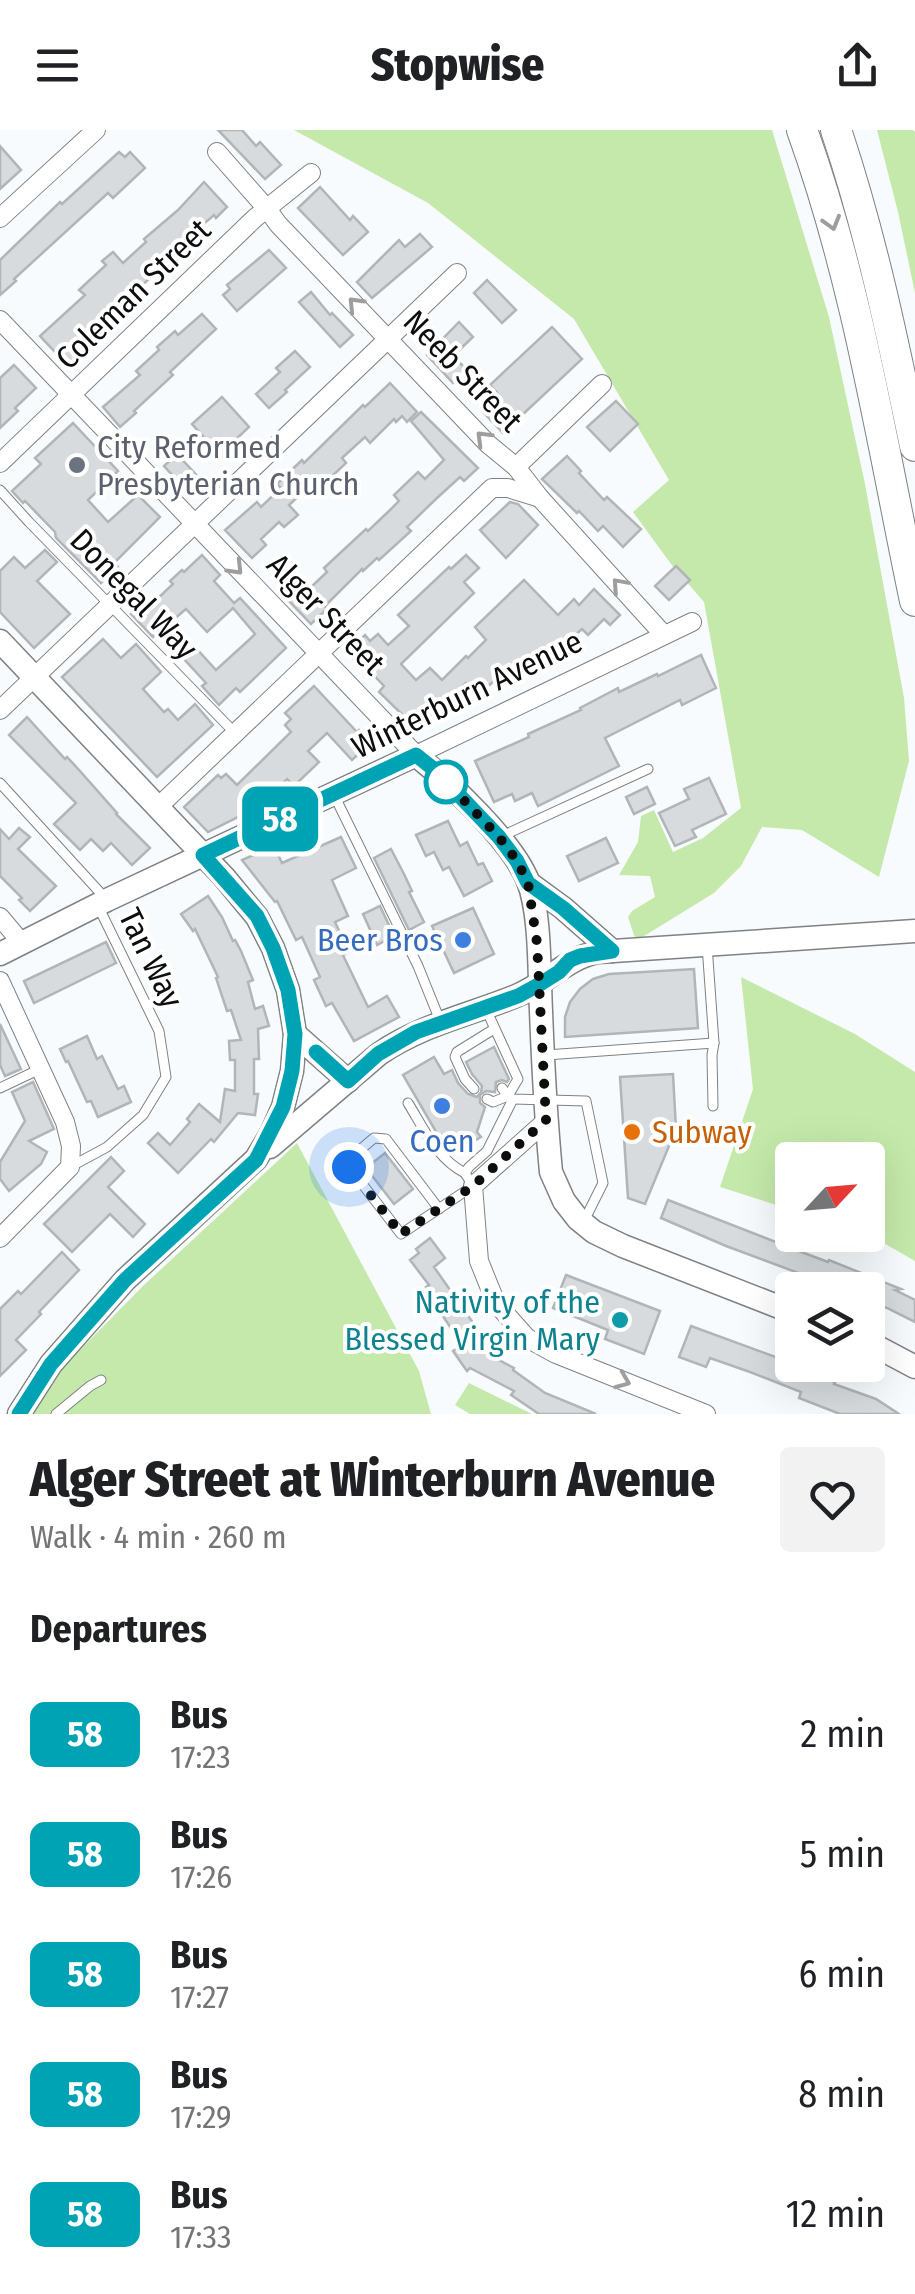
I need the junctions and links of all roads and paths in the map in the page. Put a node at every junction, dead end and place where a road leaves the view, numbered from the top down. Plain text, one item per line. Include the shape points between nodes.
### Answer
1 (96, 130) edge
2 (802, 130) edge
3 (836, 130) edge
4 (217, 152) dead end
5 (311, 174) dead end
6 (268, 210) junction
7 (0, 218) edge
8 (457, 274) dead end
9 (0, 320) edge
10 (390, 339) junction
11 (602, 384) dead end
12 (72, 394) junction
13 (915, 446) edge
14 (0, 463) edge
15 (516, 467) junction
16 (0, 490) edge
17 (540, 498) junction
18 (194, 524) junction
19 (915, 601) edge
20 (111, 605) junction
21 (692, 622) dead end
22 (664, 635) junction
23 (0, 641) edge
24 (318, 652) junction
25 (35, 678) junction
26 (0, 710) edge
27 (234, 732) junction
28 (416, 755) junction
29 (648, 769) dead end
30 (0, 783) edge
31 (334, 795) junction
32 (158, 807) junction
33 (499, 837) junction
34 (203, 855) junction
35 (528, 883) junction
36 (102, 903) junction
37 (0, 917) edge
38 (915, 931) edge
39 (21, 942) junction
40 (708, 946) junction
41 (612, 951) junction
42 (0, 954) edge
43 (0, 981) edge
44 (540, 984) junction
45 (489, 1018) junction
46 (440, 1023) junction
47 (295, 1034) junction
48 (476, 1039) junction
49 (714, 1043) junction
50 (483, 1053) dead end
51 (543, 1055) junction
52 (40, 1068) junction
53 (348, 1081) junction
54 (0, 1088) edge
55 (474, 1090) dead end
56 (508, 1094) junction
57 (487, 1099) dead end
58 (408, 1103) dead end
59 (713, 1106) dead end
60 (546, 1111) junction
61 (256, 1160) junction
62 (70, 1168) junction
63 (469, 1179) junction
64 (438, 1209) junction
65 (583, 1223) junction
66 (0, 1238) edge
67 (775, 1305) edge
68 (885, 1351) edge
69 (915, 1366) edge
70 (101, 1380) dead end
71 (61, 1413) edge
72 (19, 1414) edge
73 (706, 1414) edge

1 - 7 street
2 -> 19 highway via 850,290
3 - 13 highway via 880,282
4 - 6 street, Neeb Street
5 - 6 street, Coleman Street
10 -> 6 street, Neeb Street
6 - 12 street, Coleman Street
8 - 10 street
9 - 12 street, Alger Street
15 -> 10 street, Neeb Street
10 - 18 street
11 - 15 street
12 - 14 street, Coleman Street
12 - 18 street, Alger Street
15 - 17 street, Neeb Street
16 - 20 lane, Donegal Way
22 -> 17 street, Neeb Street
17 - 24 street via 492,488
18 - 20 street
18 -> 24 street, Alger Street
20 - 25 street
20 - 27 lane, Donegal Way
21 - 22 street, Winterburn Avenue
22 - 28 street, Winterburn Avenue
23 - 25 main road
24 - 27 street
24 - 28 street, Alger Street
25 - 26 street
25 - 32 main road
27 - 32 street
28 - 31 main road, Winterburn Avenue
28 - 33 main road, Alger Street
29 - 33 lane
30 - 36 lane, Tan Way
31 - 34 main road, Winterburn Avenue
31 - 46 lane
32 - 34 main road
33 - 35 main road, Alger Street
34 - 36 main road, Winterburn Avenue
34 - 47 main road via 257,916 288,990
35 - 41 main road
35 - 44 main road, Alger Street
36 - 39 main road, Winterburn Avenue
36 - 62 lane, Tan Way via 159,1031 166,1077 143,1115
37 - 39 street
38 - 40 main road
39 - 42 main road, Winterburn Avenue
40 - 41 main road
40 - 49 lane
41 - 44 main road via 570,960
43 - 52 street
44 - 45 main road
44 - 51 main road, Alger Street
45 - 46 main road
45 - 48 lane
45 - 56 lane via 518,1079
46 - 53 main road via 378,1054
47 - 53 main road
47 - 61 main road via 283,1107
48 - 50 lane
48 - 55 lane via 455,1058
49 - 51 lane
49 - 59 lane
51 - 60 main road, Alger Street
52 - 54 lane
52 - 62 street via 65,1122
53 - 61 main road
56 - 57 lane
56 - 60 lane
56 - 63 lane via 487,1151 468,1166
58 - 63 lane via 439,1154
60 - 63 street
60 - 65 main road, Alger Street via 551,1172
60 - 65 lane via 586,1101 603,1183
61 - 72 main road via 125,1280 51,1364
62 - 66 street
63 - 64 lane
63 -> 73 street via 479,1261 496,1303 527,1338
64 - 64 lane via 401,1234 348,1160 374,1138 386,1138
65 - 67 main road via 623,1246
68 - 69 main road
70 - 71 lane

